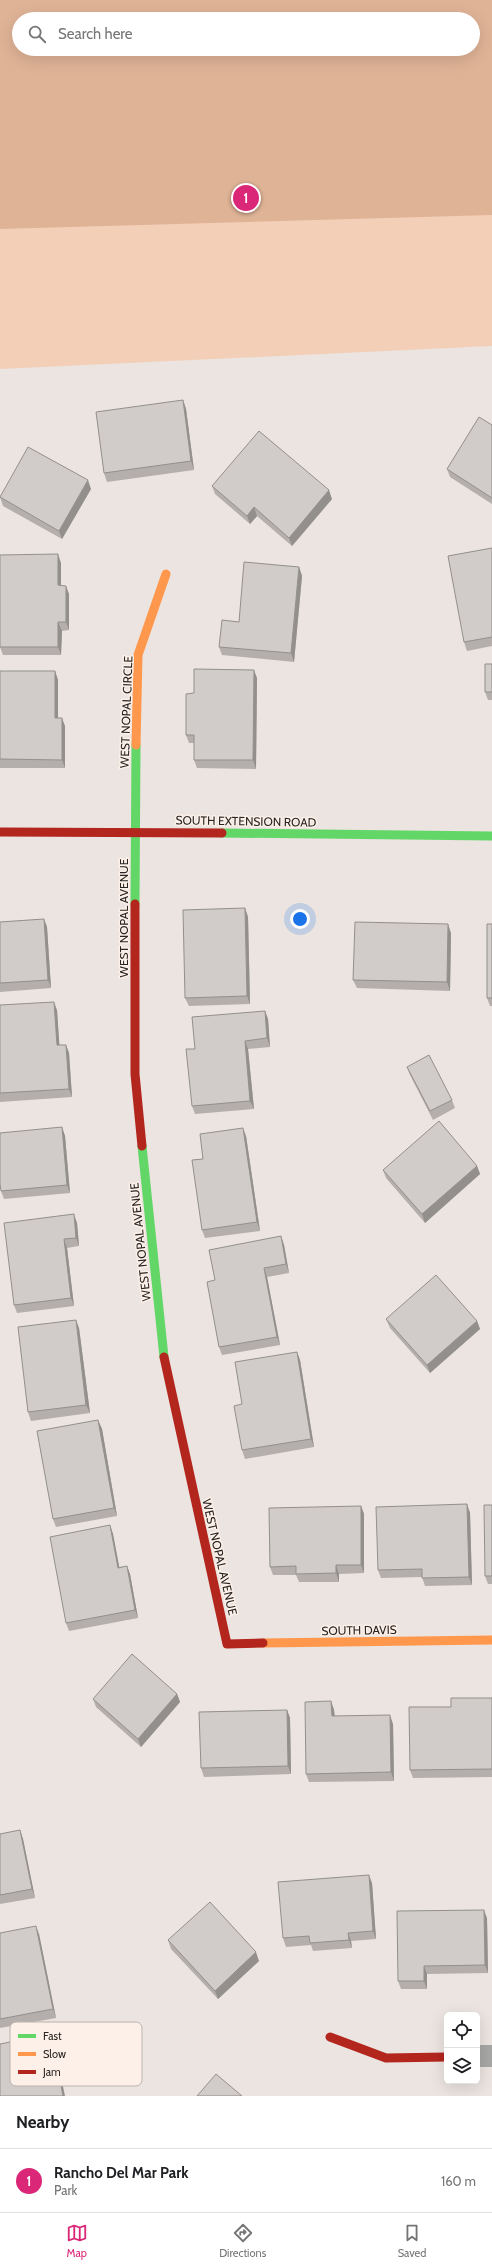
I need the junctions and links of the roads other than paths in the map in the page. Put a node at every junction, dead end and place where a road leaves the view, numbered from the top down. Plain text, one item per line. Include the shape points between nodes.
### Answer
1 (166, 574) dead end
2 (0, 832) edge
3 (136, 832) junction
4 (492, 836) edge
5 (492, 1640) edge
6 (227, 1644) joint
7 (330, 2037) dead end
8 (480, 2056) edge
9 (492, 2056) edge
10 (444, 2057) edge

1 - 3 street, WEST NOPAL CIRCLE via 138,655
2 - 3 street, SOUTH EXTENSION ROAD
3 - 4 street, SOUTH EXTENSION ROAD
3 - 6 street, WEST NOPAL AVENUE via 135,1074 165,1368
5 - 6 street, SOUTH DAVIS
7 - 10 street via 386,2058
8 - 9 street

